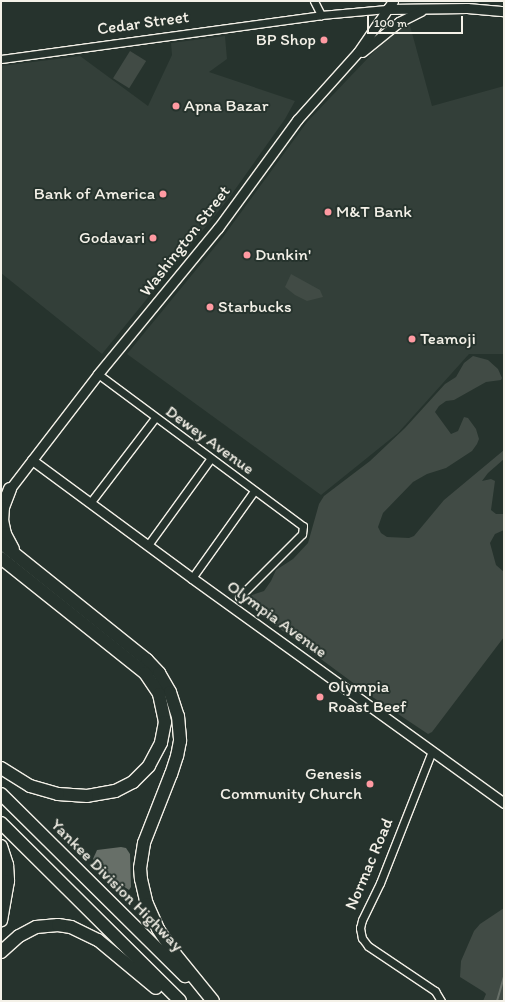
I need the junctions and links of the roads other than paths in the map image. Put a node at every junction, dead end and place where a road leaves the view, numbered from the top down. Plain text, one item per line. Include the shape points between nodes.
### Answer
1 (314, 1) edge
2 (393, 1) edge
3 (405, 1) edge
4 (387, 9) junction
5 (423, 9) junction
6 (504, 11) edge
7 (321, 15) junction
8 (1, 59) edge
9 (350, 62) junction
10 (98, 374) junction
11 (155, 418) junction
12 (210, 458) junction
13 (32, 460) junction
14 (10, 489) junction
15 (254, 491) junction
16 (1, 501) edge
17 (90, 503) junction
18 (1, 543) edge
19 (148, 545) junction
20 (19, 556) junction
21 (1, 558) edge
22 (1, 567) edge
23 (192, 578) junction
24 (35, 584) junction
25 (239, 597) dead end
26 (432, 751) junction
27 (1, 768) edge
28 (1, 794) edge
29 (504, 803) edge
30 (1, 823) edge
31 (1, 846) edge
32 (2, 913) edge
33 (1, 952) edge
34 (171, 1001) edge
35 (180, 1001) edge
36 (210, 1001) edge
37 (214, 1001) edge
38 (441, 1001) edge

1 - 7 street
2 - 4 main road, Washington Street
3 - 5 main road
4 - 5 main road, Cedar Street
4 - 7 street, Cedar Street
4 - 9 main road, Washington Street
5 - 6 main road, Cedar Street via 467,8
5 - 9 main road via 399,22
7 - 8 street, Cedar Street
9 - 10 main road, Washington Street via 297,120 222,222
10 - 11 street, Dewey Avenue
10 - 13 main road, Washington Street
11 - 12 street, Dewey Avenue
11 - 17 street
12 - 15 street, Dewey Avenue
12 - 19 street
13 - 14 main road, Washington Street
13 - 17 main road, Olympia Avenue
14 - 16 main road, Washington Street
14 - 20 highway via 3,507 2,524 8,541
15 - 23 street
15 - 25 street, Dewey Avenue via 302,525 304,530
17 - 19 main road, Olympia Avenue
18 - 20 highway
19 - 23 main road, Olympia Avenue
20 - 37 highway via 147,660 159,673 170,692 178,716 180,741 171,774 144,843 141,879 147,904 158,929
21 - 24 highway
22 - 24 highway
23 - 26 main road, Olympia Avenue
24 - 27 highway via 145,673 157,689 161,700 164,734 156,755 144,772 124,787 100,795 71,796 45,792
26 - 29 main road, Olympia Avenue
26 - 38 street, Normac Road via 360,928 362,938 368,946 433,990
28 - 36 highway, Yankee Division Highway
30 - 35 highway
31 - 32 highway via 7,865 8,881
33 - 34 highway via 18,936 36,927 71,927 98,940

